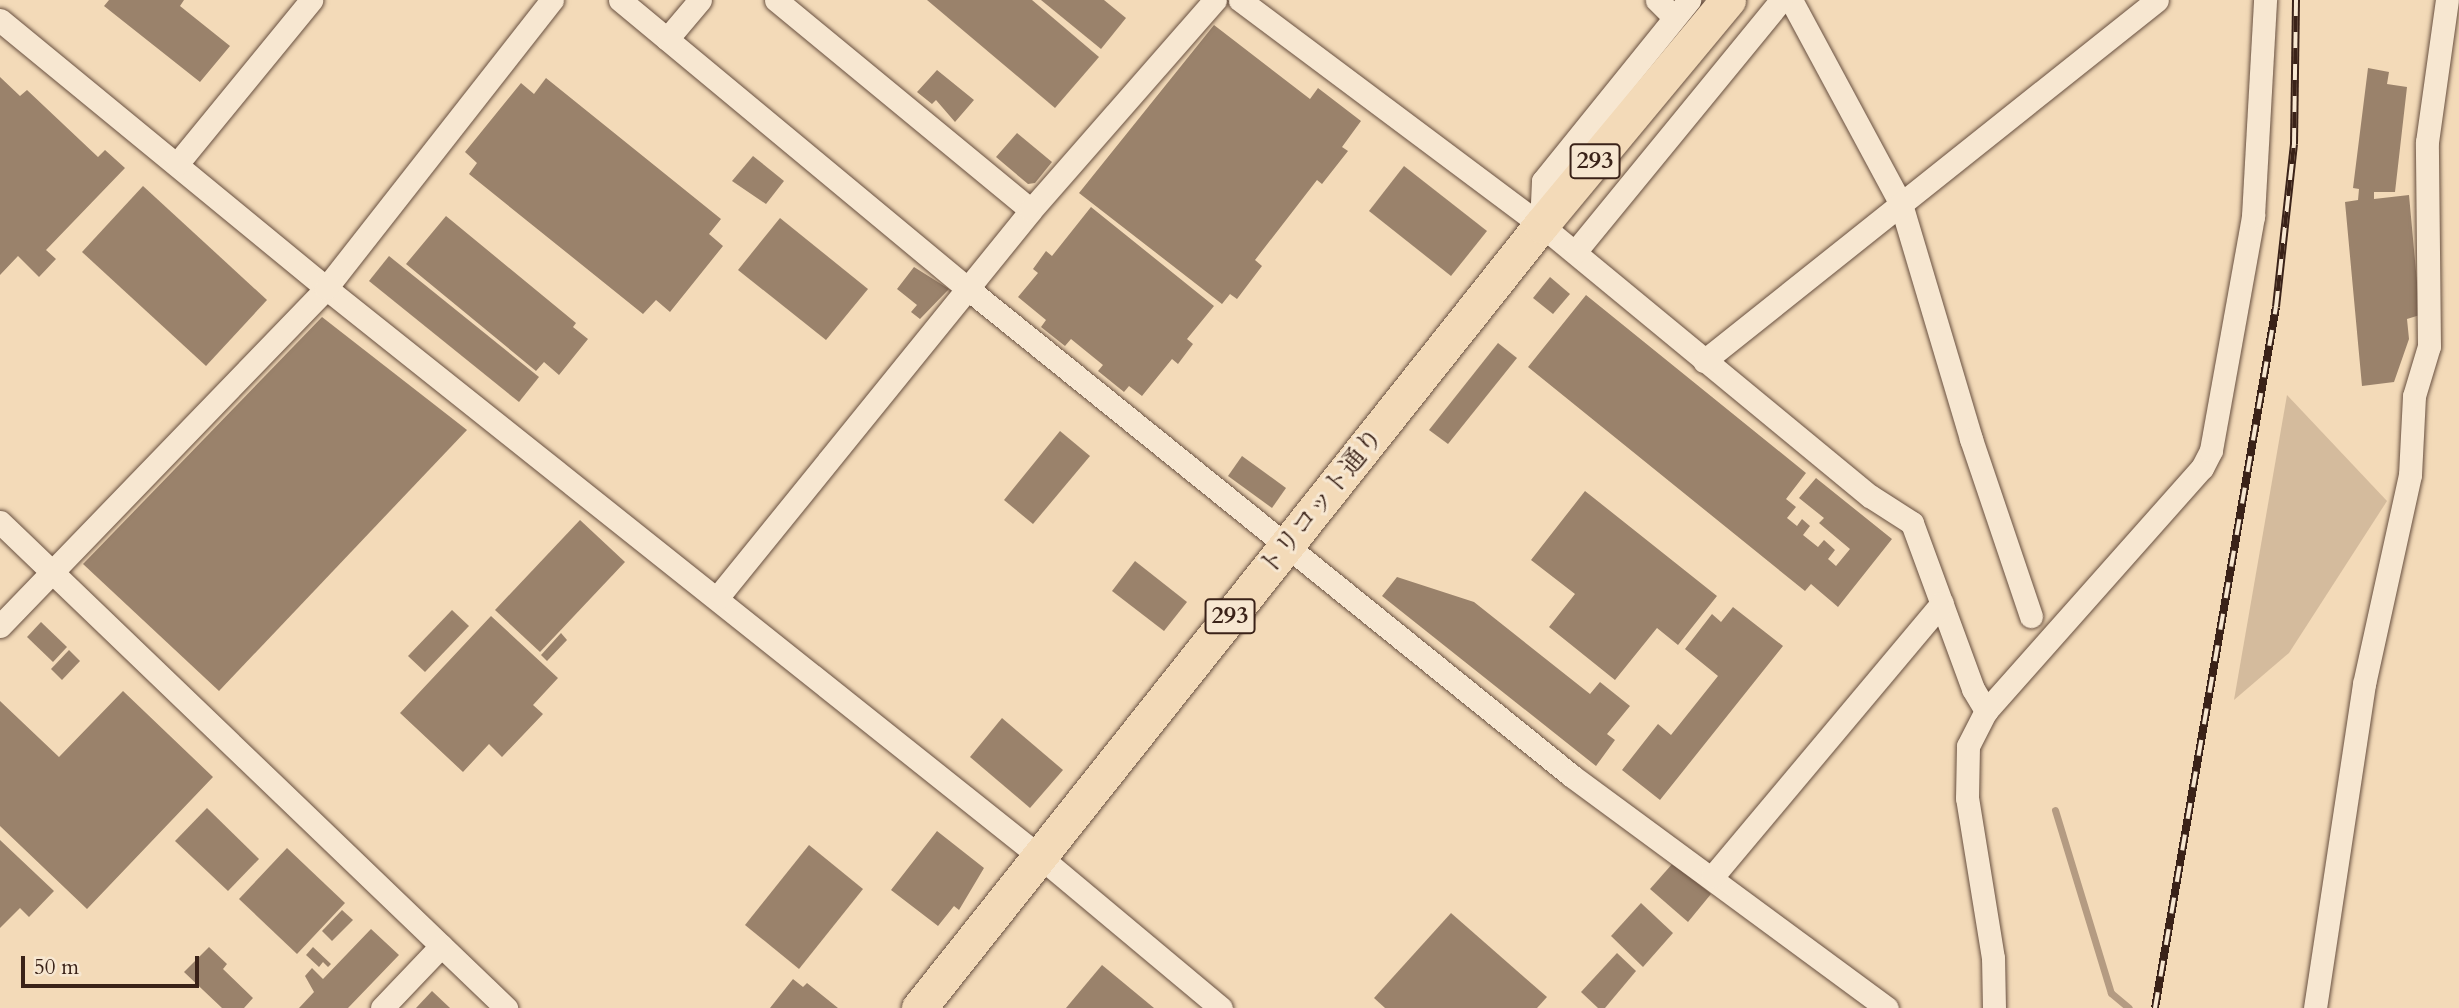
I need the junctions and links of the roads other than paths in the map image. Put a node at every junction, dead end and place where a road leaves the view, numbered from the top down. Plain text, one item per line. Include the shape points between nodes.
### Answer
1 (311, 0) edge
2 (552, 0) edge
3 (620, 0) edge
4 (700, 0) edge
5 (776, 0) edge
6 (1215, 0) edge
7 (1240, 0) edge
8 (1657, 0) edge
9 (1728, 0) edge
10 (1781, 0) edge
11 (1791, 0) edge
12 (2157, 0) edge
13 (2265, 0) edge
14 (2447, 0) edge
15 (1682, 8) edge
16 (0, 20) edge
17 (667, 39) junction
18 (177, 164) junction
19 (1900, 204) junction
20 (1031, 211) junction
21 (1541, 225) junction
22 (1575, 252) junction
23 (326, 288) junction
24 (967, 288) junction
25 (1704, 361) junction
26 (0, 522) edge
27 (1288, 543) junction
28 (53, 572) junction
29 (717, 598) junction
30 (1942, 603) junction
31 (2031, 616) dead end
32 (0, 626) edge
33 (1986, 710) junction
34 (1039, 856) junction
35 (1713, 876) junction
36 (441, 946) junction
37 (382, 1008) edge
38 (506, 1008) edge
39 (919, 1008) edge
40 (1221, 1008) edge
41 (1887, 1008) edge
42 (1994, 1008) edge
43 (2315, 1008) edge

1 - 18 street
2 - 23 street
3 - 17 street
4 - 17 street
5 - 20 street
6 - 20 street
7 - 21 street
8 - 15 street
9 - 21 highway, トリコット通り / 293
10 - 22 street
11 - 19 street
12 - 19 street
13 - 33 street via 2253,216 2211,450 2203,468
14 - 43 street via 2427,142 2429,346 2414,396 2410,475 2364,684
15 - 21 street via 1544,181
16 - 18 street
17 - 24 street
18 - 23 street
19 - 25 street
19 - 31 street via 1971,439
20 - 24 street
21 - 22 street
21 - 27 highway, トリコット通り / 293
22 - 25 street
23 - 28 street
23 - 29 street
24 - 27 street
24 - 29 street
25 - 30 street via 1870,496 1912,523
26 - 28 street
27 - 34 highway, トリコット通り / 293
27 - 35 street via 1572,776
28 - 32 street
28 - 36 street
29 - 34 street
30 - 33 street via 1973,689
30 - 35 street
33 - 42 street via 1972,732 1965,770 1993,957
34 - 39 highway, トリコット通り / 293
34 - 40 street
35 - 41 street
36 - 37 street
36 - 38 street

